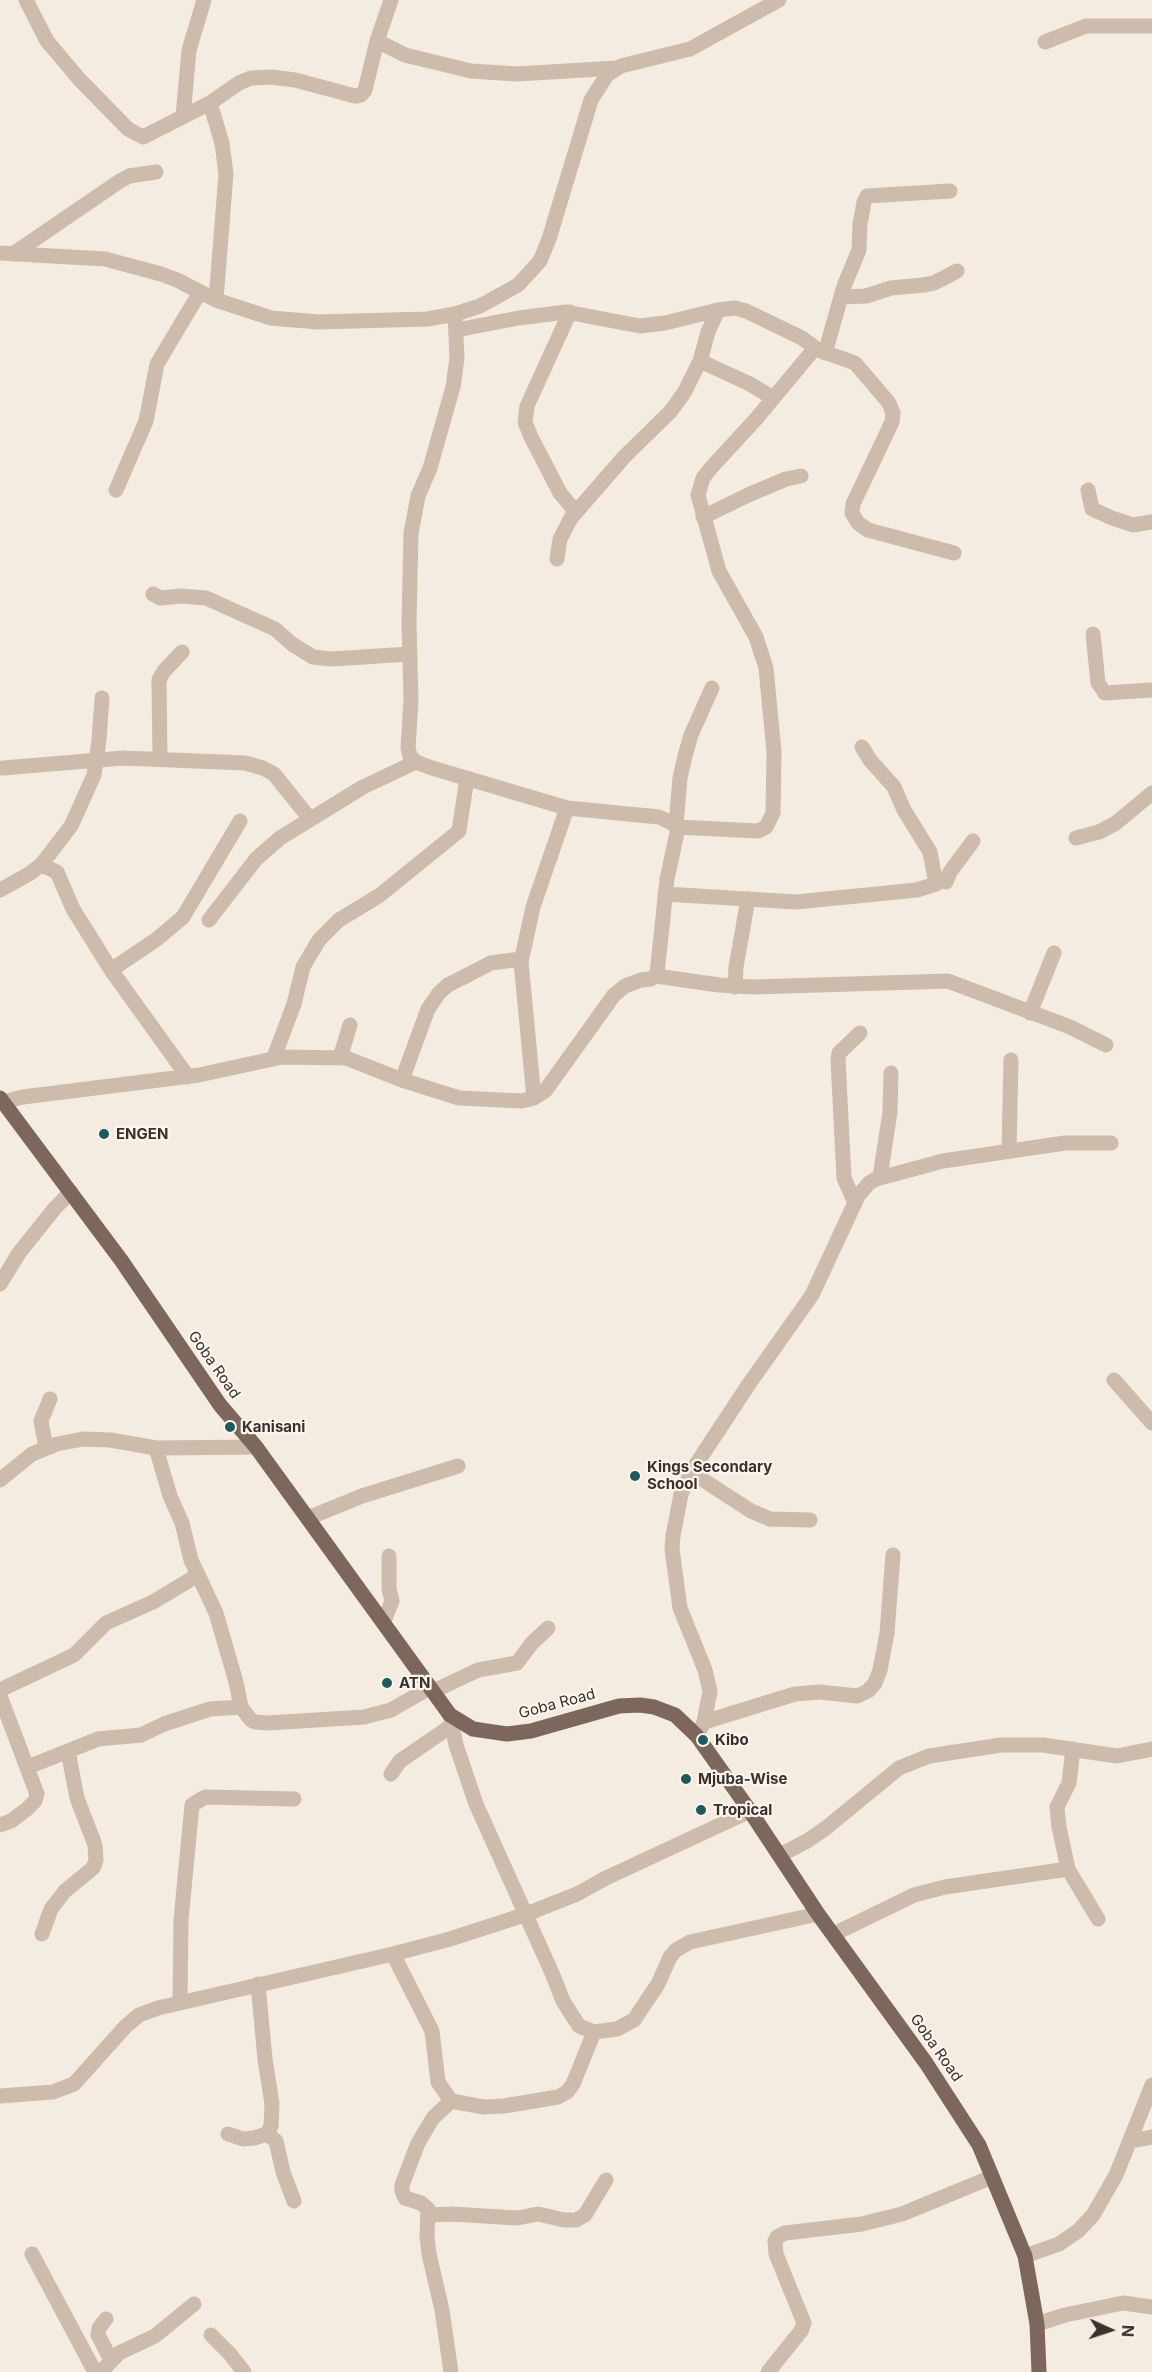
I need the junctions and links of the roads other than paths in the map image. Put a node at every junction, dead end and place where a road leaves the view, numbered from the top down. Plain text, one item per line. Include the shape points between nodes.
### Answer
1 (26, 0) edge
2 (204, 0) edge
3 (391, 0) edge
4 (779, 0) edge
5 (1152, 26) edge
6 (377, 41) junction
7 (1045, 42) dead end
8 (616, 68) junction
9 (210, 103) junction
10 (183, 117) junction
11 (156, 172) dead end
12 (950, 191) dead end
13 (7, 254) edge
14 (957, 271) dead end
15 (200, 292) junction
16 (841, 297) junction
17 (216, 300) junction
18 (718, 310) junction
19 (570, 312) junction
20 (455, 314) junction
21 (456, 330) junction
22 (820, 351) junction
23 (699, 361) junction
24 (773, 398) junction
25 (801, 476) dead end
26 (116, 490) dead end
27 (1088, 490) dead end
28 (576, 512) junction
29 (703, 518) junction
30 (1152, 522) edge
31 (954, 553) dead end
32 (557, 559) dead end
33 (153, 594) dead end
34 (1094, 634) dead end
35 (182, 652) dead end
36 (409, 654) junction
37 (712, 688) dead end
38 (1152, 690) edge
39 (102, 698) dead end
40 (862, 747) dead end
41 (160, 759) junction
42 (96, 760) junction
43 (416, 762) junction
44 (3, 768) dead end
45 (467, 778) junction
46 (1152, 793) edge
47 (567, 808) junction
48 (310, 819) junction
49 (240, 821) dead end
50 (676, 826) junction
51 (1076, 838) dead end
52 (972, 842) dead end
53 (41, 865) junction
54 (936, 884) junction
55 (0, 890) edge
56 (665, 894) junction
57 (748, 899) junction
58 (209, 920) dead end
59 (1054, 953) dead end
60 (521, 959) junction
61 (111, 970) junction
62 (656, 976) junction
63 (735, 987) junction
64 (1030, 1014) junction
65 (350, 1024) dead end
66 (860, 1033) dead end
67 (1106, 1045) dead end
68 (274, 1057) junction
69 (340, 1058) junction
70 (1011, 1060) dead end
71 (891, 1073) dead end
72 (189, 1077) junction
73 (402, 1080) junction
74 (534, 1098) junction
75 (2, 1100) edge
76 (1111, 1143) dead end
77 (1009, 1151) junction
78 (880, 1177) junction
79 (71, 1192) junction
80 (855, 1203) junction
81 (0, 1284) edge
82 (1114, 1380) dead end
83 (50, 1399) dead end
84 (1152, 1423) edge
85 (256, 1447) junction
86 (46, 1448) junction
87 (156, 1448) junction
88 (458, 1466) dead end
89 (691, 1472) junction
90 (0, 1480) edge
91 (308, 1518) junction
92 (810, 1520) dead end
93 (893, 1555) dead end
94 (388, 1556) dead end
95 (198, 1575) junction
96 (384, 1622) junction
97 (548, 1628) dead end
98 (432, 1689) junction
99 (0, 1690) edge
100 (0, 1696) edge
101 (241, 1707) junction
102 (451, 1720) junction
103 (700, 1729) junction
104 (1073, 1749) junction
105 (1152, 1749) edge
106 (68, 1751) junction
107 (28, 1767) junction
108 (392, 1774) dead end
109 (294, 1799) dead end
110 (750, 1811) junction
111 (0, 1825) edge
112 (780, 1855) junction
113 (1068, 1869) junction
114 (818, 1914) junction
115 (525, 1915) junction
116 (1098, 1918) dead end
117 (42, 1934) dead end
118 (834, 1934) junction
119 (393, 1954) junction
120 (258, 1984) junction
121 (180, 2001) junction
122 (594, 2032) junction
123 (1152, 2085) edge
124 (0, 2096) edge
125 (451, 2101) junction
126 (267, 2133) junction
127 (228, 2134) dead end
128 (1152, 2137) edge
129 (1131, 2141) junction
130 (992, 2177) junction
131 (606, 2180) dead end
132 (294, 2201) dead end
133 (428, 2215) junction
134 (32, 2254) dead end
135 (1025, 2256) junction
136 (194, 2304) dead end
137 (1152, 2307) edge
138 (106, 2319) dead end
139 (1037, 2324) junction
140 (211, 2335) dead end
141 (106, 2366) edge
142 (95, 2372) edge
143 (244, 2372) edge
144 (451, 2372) edge
145 (768, 2372) edge
146 (1039, 2372) edge

1 - 10 street via 57,54 128,129 146,137
2 - 10 street via 189,50
3 - 6 street
4 - 8 street via 690,49
5 - 7 street via 1086,26
6 - 8 street via 405,55 471,71 517,74
6 - 9 street via 361,95 343,94 295,80 260,77 239,83
8 - 20 street via 601,82 591,100 540,261 518,285 480,306
9 - 10 street
9 - 17 street via 226,174
11 - 13 street via 129,176
12 - 16 street via 867,196 859,250
13 - 15 street via 105,259 161,274
14 - 16 street via 934,283
15 - 17 street
15 - 26 street via 157,364 146,421
16 - 22 street
17 - 20 street via 271,318 318,322 427,319
18 - 19 street via 640,326
18 - 22 street via 743,310
18 - 23 street
19 - 21 street
19 - 28 street via 527,406 525,422 560,494
20 - 21 street
21 - 36 street via 453,387 418,496 411,533
22 - 24 street
22 - 31 street via 855,363 893,413 853,504 852,513 858,523 868,530
23 - 24 street
23 - 28 street via 670,412
24 - 29 street via 703,478 698,500
25 - 29 street via 748,495
27 - 30 street via 1092,508 1112,518 1133,525
28 - 32 street via 562,533
29 - 50 street via 719,571 756,637 766,668 774,752 774,807 764,829 758,831
33 - 36 street via 160,598 206,597 275,629 313,657
34 - 38 street via 1098,683 1105,693
35 - 41 street via 159,680
36 - 43 street via 408,748
37 - 50 street via 688,746 680,778
39 - 42 street
40 - 54 street via 894,787 930,852
41 - 42 street
41 - 48 street via 240,762 263,768 278,778
42 - 44 street
42 - 53 street via 92,782 71,826
43 - 45 street
43 - 48 street
45 - 47 street
45 - 68 street via 459,831 380,895 339,920 319,940 303,967
46 - 51 street via 1116,824
47 - 50 street via 659,817
47 - 60 street via 533,907
48 - 58 street via 265,849
49 - 61 street via 179,922
50 - 56 street
52 - 54 street via 946,882
53 - 55 street
53 - 61 street via 54,869 60,876 73,909
54 - 57 street via 917,890 803,902
56 - 57 street
56 - 62 street
57 - 63 street
59 - 64 street
60 - 73 street via 491,963 439,993 428,1009
60 - 74 street
61 - 72 street
62 - 63 street
62 - 74 street via 634,982 614,995 551,1084
63 - 64 street via 948,981
64 - 67 street via 1070,1027
65 - 69 street
66 - 80 street via 839,1053 838,1060 844,1178
68 - 69 street
68 - 72 street
69 - 73 street
70 - 77 street
71 - 78 street via 890,1112
72 - 75 street
73 - 74 street via 459,1098 513,1102
75 - 79 main road, Goba Road
76 - 77 street via 1065,1143
77 - 78 street via 943,1161
78 - 80 street via 869,1183
79 - 81 street via 19,1253
79 - 85 main road, Goba Road via 220,1405
80 - 89 street via 812,1295
82 - 84 street
83 - 86 street via 42,1421
85 - 87 street
85 - 91 main road, Goba Road
86 - 87 street via 91,1438
86 - 90 street via 22,1460
87 - 95 street
88 - 91 street via 362,1496
89 - 92 street via 770,1519
89 - 103 street via 681,1494 672,1549 680,1608 708,1681 710,1697
91 - 96 main road, Goba Road
93 - 103 street via 887,1633 880,1670 868,1691 857,1696 795,1694
94 - 96 street via 392,1601
95 - 99 street via 153,1602 106,1623 74,1655
95 - 101 street via 216,1613
96 - 98 main road, Goba Road
97 - 98 street via 517,1663 480,1669
98 - 101 street via 391,1710 364,1717 261,1723 251,1720
98 - 102 main road, Goba Road
100 - 107 street
101 - 106 street via 210,1709 141,1735 102,1738
102 - 103 main road, Goba Road via 473,1729 507,1734 619,1706 639,1705 675,1715
102 - 108 street via 399,1761
102 - 115 street via 476,1804
103 - 110 main road, Goba Road
104 - 105 street via 1117,1756
104 - 112 street via 1001,1746 914,1761 899,1768 807,1841
104 - 113 street via 1069,1783 1057,1809
106 - 107 street
106 - 117 street via 77,1798 96,1845 96,1860 93,1869 65,1891 51,1909
107 - 111 street via 36,1788 35,1801
109 - 121 street via 205,1797 192,1805 181,1920
110 - 112 main road, Goba Road
110 - 115 street
112 - 114 main road, Goba Road
113 - 116 street
113 - 118 street via 914,1895
114 - 118 main road, Goba Road
114 - 122 street via 690,1942 670,1958 637,2017 617,2029
115 - 119 street
115 - 122 street via 572,2016 579,2026
118 - 130 main road, Goba Road via 953,2104 979,2145
119 - 120 street
119 - 125 street via 432,2031 438,2082
120 - 121 street
120 - 126 street via 272,2104
121 - 124 street via 139,2015 74,2085 52,2092
122 - 125 street via 573,2084 558,2097 484,2107
123 - 129 street
125 - 133 street via 433,2118 418,2143 402,2185 403,2196 426,2206
126 - 127 street via 243,2139
126 - 132 street via 276,2141
128 - 129 street
129 - 135 street via 1093,2215 1059,2244
130 - 135 main road, Goba Road
130 - 145 street via 902,2214 777,2237 776,2254 804,2323
131 - 133 street via 585,2215 576,2220 538,2214 517,2218
133 - 144 street via 429,2254
134 - 142 street
135 - 139 main road, Goba Road
136 - 141 street via 155,2336 131,2345
137 - 139 street via 1123,2303 1065,2314
138 - 141 street via 98,2335
139 - 146 main road, Goba Road
140 - 143 street

